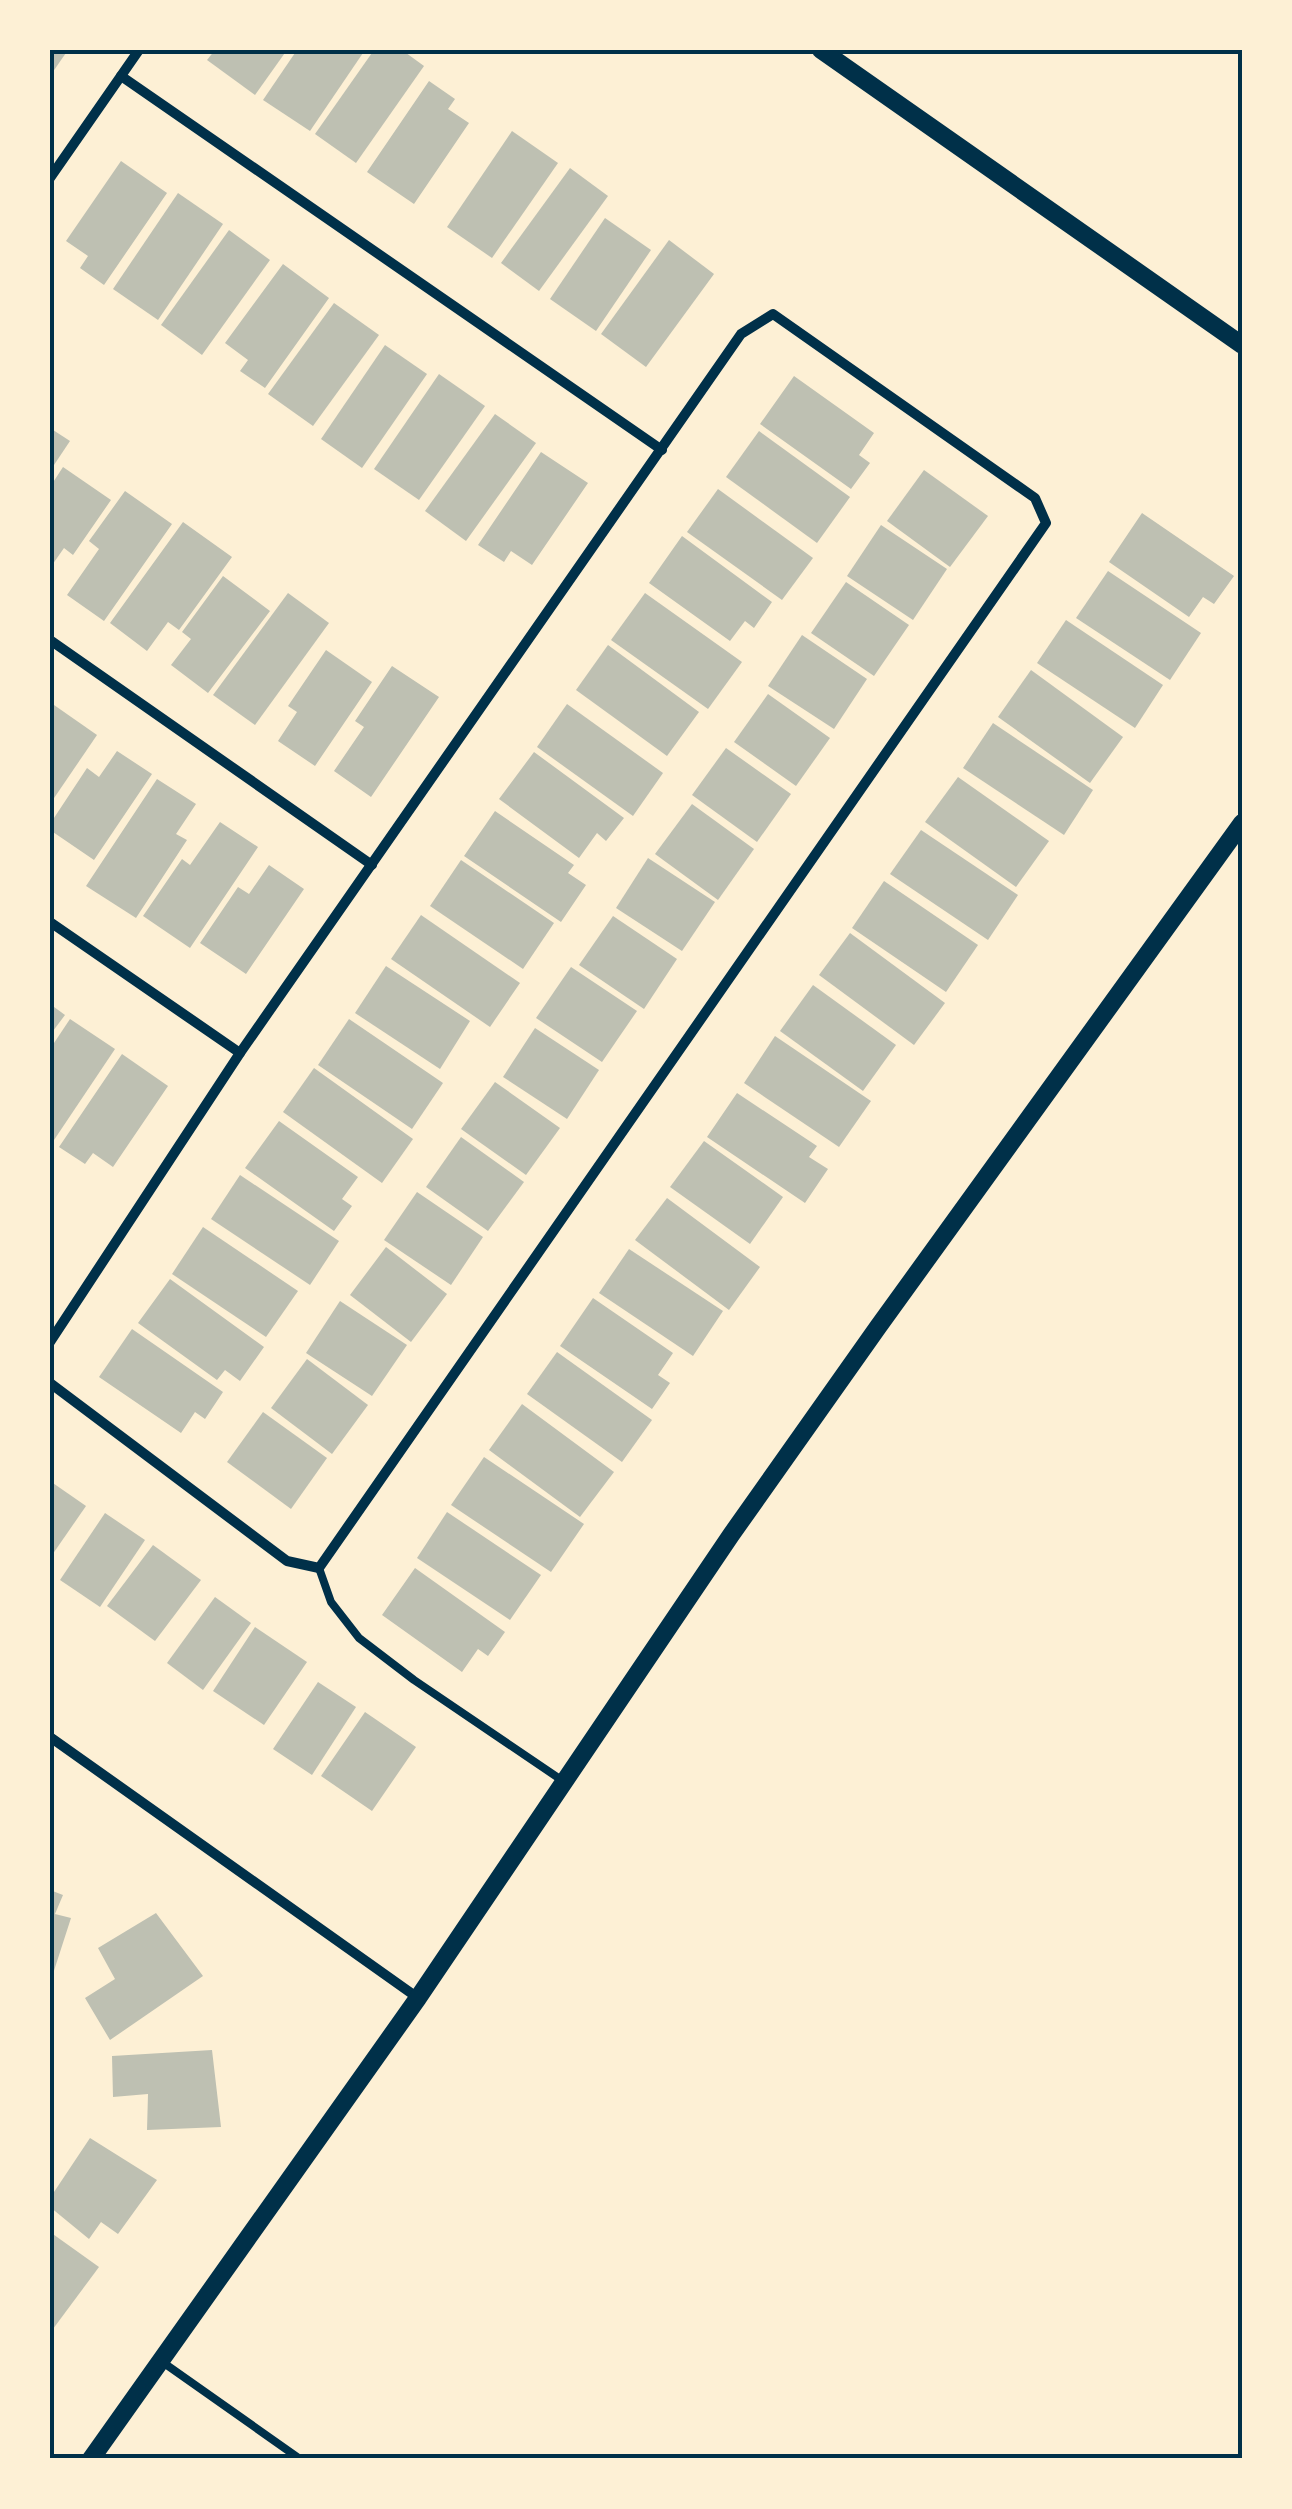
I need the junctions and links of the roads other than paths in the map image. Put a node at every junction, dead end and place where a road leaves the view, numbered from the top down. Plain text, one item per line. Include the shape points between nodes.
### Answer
1 (139, 50) edge
2 (821, 50) edge
3 (121, 76) junction
4 (50, 178) edge
5 (1242, 345) edge
6 (662, 450) junction
7 (50, 640) edge
8 (1242, 823) edge
9 (372, 864) junction
10 (50, 922) edge
11 (240, 1053) junction
12 (50, 1342) edge
13 (50, 1383) edge
14 (319, 1568) junction
15 (50, 1737) edge
16 (564, 1782) junction
17 (418, 1998) junction
18 (161, 2361) junction
19 (92, 2459) edge
20 (300, 2459) edge

1 - 3 street
2 - 5 street
3 - 4 street
3 - 6 street
6 - 9 street
6 - 14 street via 742,334 773,314 1036,498 1046,523
7 - 9 street
8 - 16 street via 731,1534
9 - 11 street
10 - 11 street
11 - 12 street
13 - 14 street via 288,1561
14 - 16 lane via 331,1602 359,1638
15 - 17 street
16 - 17 street
17 - 18 street
18 - 19 street
18 - 20 lane

